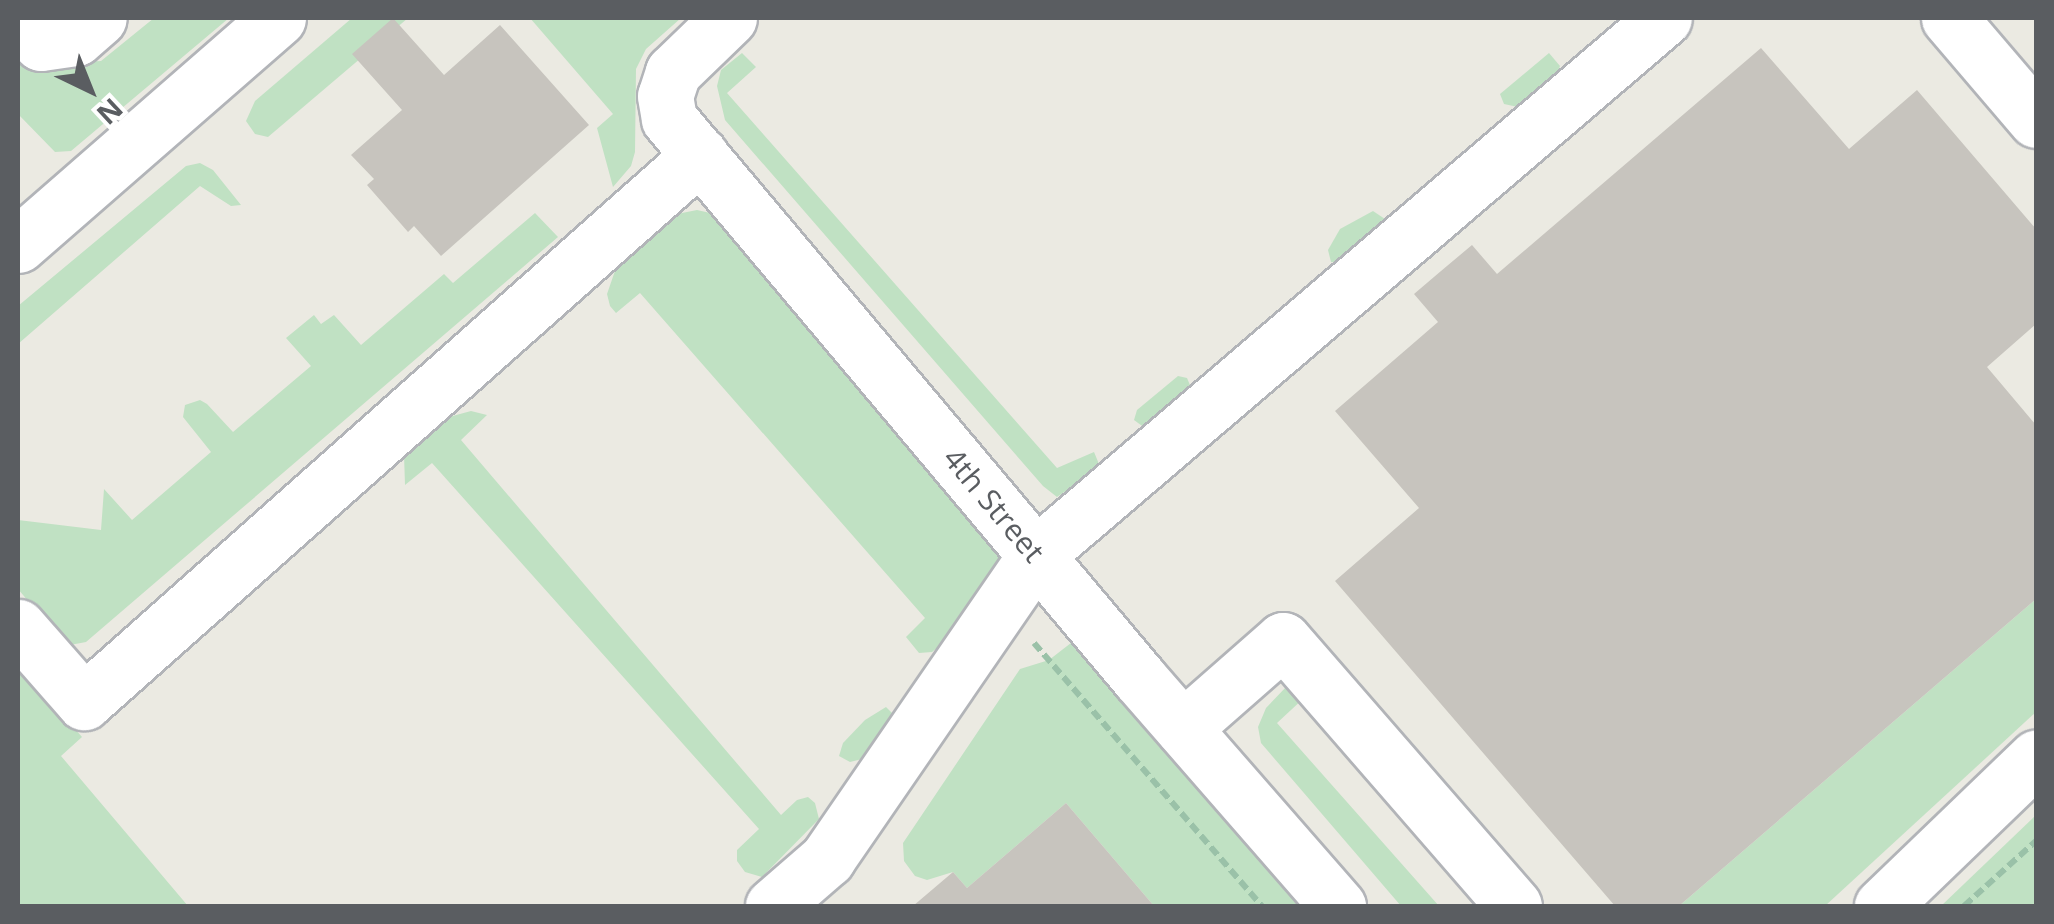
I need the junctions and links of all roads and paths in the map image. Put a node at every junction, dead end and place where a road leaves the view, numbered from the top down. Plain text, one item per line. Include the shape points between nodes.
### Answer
1 (20, 18) edge
2 (99, 18) edge
3 (278, 18) edge
4 (729, 18) edge
5 (1664, 18) edge
6 (1949, 18) edge
7 (2036, 120) edge
8 (700, 155) junction
9 (18, 245) edge
10 (1036, 555) junction
11 (18, 628) edge
12 (1034, 643) dead end
13 (1183, 728) junction
14 (2036, 758) edge
15 (2036, 840) edge
16 (773, 906) edge
17 (1262, 906) edge
18 (1338, 906) edge
19 (1514, 906) edge
20 (1882, 906) edge
21 (1964, 906) edge

1 - 2 street via 41,43 76,38
3 - 9 street
4 - 8 street, 4th Street via 673,72 665,96 670,119
5 - 10 street
6 - 7 street
8 - 10 street, 4th Street
8 - 11 street via 84,702
10 - 13 street, 4th Street
10 - 16 street via 827,858
12 - 17 path
13 - 18 street, 4th Street
13 - 19 street via 1283,640
14 - 20 street
15 - 21 path

